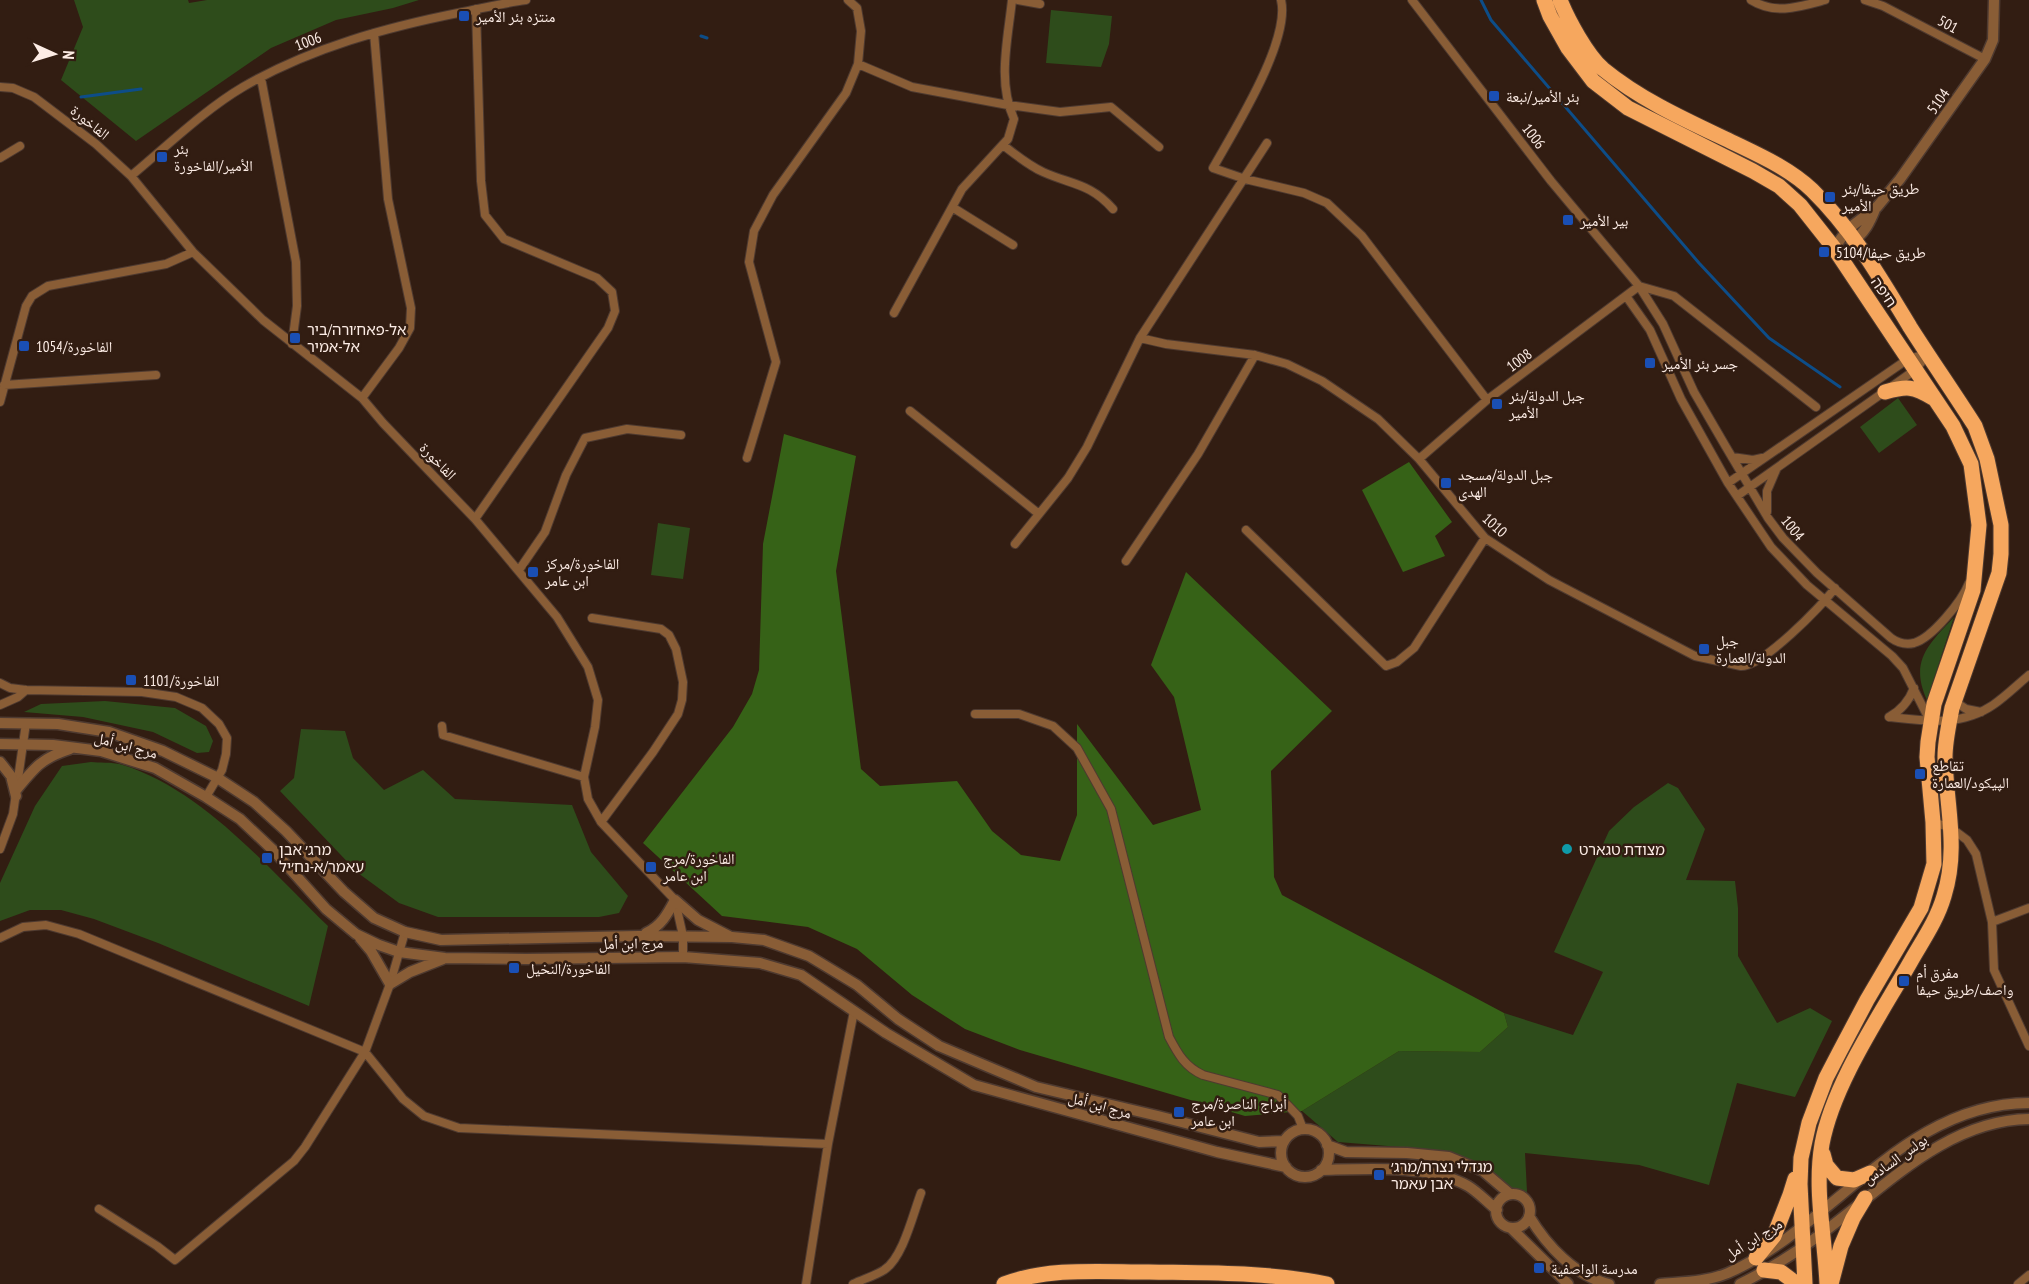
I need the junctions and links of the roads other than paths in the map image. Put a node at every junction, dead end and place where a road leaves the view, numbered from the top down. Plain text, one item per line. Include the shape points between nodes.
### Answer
1 (523, 0) edge
2 (848, 0) edge
3 (1012, 0) edge
4 (1018, 0) edge
5 (1281, 0) edge
6 (1412, 0) edge
7 (1544, 0) edge
8 (1560, 0) edge
9 (1750, 0) edge
10 (1825, 0) edge
11 (1865, 0) edge
12 (1994, 0) edge
13 (1040, 4) dead end
14 (476, 9) junction
15 (374, 33) junction
16 (1985, 59) junction
17 (858, 64) junction
18 (261, 78) junction
19 (0, 87) edge
20 (1008, 105) junction
21 (1267, 143) dead end
22 (1003, 145) junction
23 (20, 146) dead end
24 (1159, 147) dead end
25 (0, 158) edge
26 (131, 176) junction
27 (1245, 178) junction
28 (952, 207) junction
29 (1113, 209) dead end
30 (1852, 234) junction
31 (1013, 245) dead end
32 (1834, 248) junction
33 (193, 252) junction
34 (1639, 286) junction
35 (1626, 296) junction
36 (894, 313) dead end
37 (1140, 338) junction
38 (292, 344) junction
39 (1928, 354) junction
40 (1255, 355) junction
41 (1911, 365) junction
42 (156, 375) dead end
43 (4, 385) junction
44 (1885, 392) junction
45 (362, 398) junction
46 (1934, 399) junction
47 (1487, 400) junction
48 (0, 402) edge
49 (1816, 407) dead end
50 (910, 411) dead end
51 (681, 435) dead end
52 (1732, 457) junction
53 (747, 458) dead end
54 (1765, 458) junction
55 (1419, 459) junction
56 (1777, 468) junction
57 (1742, 474) junction
58 (1728, 483) junction
59 (1750, 487) junction
60 (1737, 496) junction
61 (1040, 514) junction
62 (1768, 518) junction
63 (475, 519) junction
64 (1246, 530) dead end
65 (1485, 538) junction
66 (1015, 544) dead end
67 (1978, 551) junction
68 (1126, 561) dead end
69 (519, 570) junction
70 (1835, 588) junction
71 (1826, 600) junction
72 (592, 618) dead end
73 (2029, 675) edge
74 (0, 684) edge
75 (1914, 688) junction
76 (26, 690) junction
77 (1954, 701) junction
78 (0, 705) edge
79 (1981, 712) junction
80 (975, 714) dead end
81 (1930, 721) junction
82 (1949, 721) junction
83 (0, 723) edge
84 (26, 723) junction
85 (442, 726) dead end
86 (0, 744) edge
87 (24, 745) junction
88 (73, 748) junction
89 (0, 762) edge
90 (216, 777) junction
91 (585, 777) junction
92 (16, 793) junction
93 (206, 796) junction
94 (601, 822) junction
95 (1933, 822) junction
96 (1951, 828) junction
97 (0, 849) edge
98 (675, 900) junction
99 (2029, 908) edge
100 (1992, 922) junction
101 (405, 932) junction
102 (356, 934) junction
103 (639, 936) junction
104 (683, 936) junction
105 (0, 938) edge
106 (732, 938) junction
107 (399, 952) junction
108 (683, 957) junction
109 (445, 958) junction
110 (390, 984) junction
111 (854, 1011) junction
112 (2029, 1046) edge
113 (365, 1053) junction
114 (2029, 1102) edge
115 (2029, 1119) edge
116 (1303, 1129) junction
117 (1824, 1138) junction
118 (1284, 1141) junction
119 (1805, 1141) junction
120 (828, 1144) junction
121 (1327, 1145) junction
122 (1286, 1167) junction
123 (1321, 1170) junction
124 (1869, 1173) junction
125 (921, 1193) dead end
126 (1510, 1194) junction
127 (1865, 1198) junction
128 (99, 1209) dead end
129 (1497, 1210) junction
130 (1821, 1211) junction
131 (1529, 1216) junction
132 (1802, 1226) junction
133 (1511, 1228) junction
134 (1823, 1233) junction
135 (1803, 1247) junction
136 (1760, 1264) junction
137 (2029, 1275) edge
138 (1007, 1283) edge
139 (808, 1284) edge
140 (853, 1284) edge
141 (1327, 1284) edge
142 (1568, 1284) edge
143 (1608, 1284) edge
144 (1660, 1284) edge
145 (1740, 1284) edge
146 (1797, 1284) edge
147 (1805, 1284) edge
148 (1829, 1284) edge
149 (2018, 1284) edge

1 - 14 street, 1006
2 - 17 street via 857,8 861,31
3 - 20 street via 1004,75
4 - 13 street
5 - 27 street via 1270,60 1213,168
6 - 34 street, 1006 via 1551,181
7 - 32 highway, חיפה via 1568,48 1593,81 1628,108 1779,186 1800,205
8 - 30 highway, חיפה via 1582,42 1602,68 1637,93 1789,172
9 - 10 street via 1776,10
11 - 16 street, 501
12 - 16 street, 5104 via 1993,40
14 - 15 street, 1006
14 - 63 street via 485,215 504,239 597,278 612,292 615,311 608,328
15 - 18 street, 1006 via 289,63
15 - 45 street via 388,199 411,308 410,328
16 - 30 street, 5104 via 1900,179
17 - 20 street via 912,87
17 - 53 street via 846,93 773,195 754,231 749,262 776,362
18 - 26 street, 1006 via 241,88
18 - 38 street via 296,262 297,306
19 - 26 street, الفاخورة via 13,88 34,98
20 - 22 street via 1014,119
20 - 24 street via 1060,112 1111,106
21 - 27 street
22 - 28 street via 962,189
22 - 29 street via 1041,171 1089,188
23 - 25 street
26 - 33 street, الفاخورة
27 - 37 street
27 - 47 street via 1327,203 1362,236
28 - 31 street
28 - 36 street
30 - 32 street, 5104
30 - 39 highway, חיפה
32 - 41 highway, חיפה
33 - 38 street, الفاخورة
33 - 43 street via 166,264 48,286 32,296 21,319
34 - 35 street, 1008
34 - 49 street via 1674,296
34 - 52 street, 1004 via 1664,324 1694,392
35 - 47 street, 1008
35 - 58 street, 1004 via 1650,330 1681,399
37 - 40 street, 1010
37 - 61 street via 1087,447
38 - 45 street, الفاخورة
39 - 41 street
39 - 77 highway, חיפה via 1975,426 1987,459 2001,525 1999,573
40 - 55 street, 1010 via 1287,364 1322,381 1378,419
40 - 68 street via 1198,454
41 - 44 street
41 - 46 highway, חיפה
41 - 54 street
42 - 43 street
43 - 48 street
44 - 46 highway via 1909,387
44 - 56 street
45 - 63 street, الفاخورة
46 - 67 highway, חיפה via 1953,426 1971,464 1979,525
47 - 55 street, 1008
50 - 61 street
51 - 69 street via 627,429 585,438 545,532
52 - 54 street
52 - 57 street, 1004
54 - 57 street
55 - 65 street, 1010
56 - 59 street
56 - 62 street via 1767,490
57 - 58 street
57 - 59 street, 1004
58 - 60 street, 1004
59 - 60 street
59 - 62 street, 1004
60 - 71 street, 1004 via 1771,548
61 - 66 street
62 - 70 street, 1004 via 1798,555
63 - 69 street, الفاخورة
64 - 65 street via 1386,666 1414,648
65 - 71 street, 1010 via 1549,580 1695,656 1741,666 1756,663
67 - 70 street, 1004 via 1973,574 1954,607 1915,643 1896,642
67 - 81 highway, חיפה via 1973,590
69 - 91 street, الفاخورة via 557,617 588,667 598,700
70 - 71 street, 1010
71 - 75 street, 1004 via 1893,656
72 - 94 street via 660,629 669,635 683,682 678,714
73 - 79 street
74 - 76 street
75 - 81 street, 1004
75 - 81 street via 1903,707 1889,717
76 - 78 street
76 - 90 street via 142,692 176,697 202,708 227,738 222,770
77 - 79 street via 1966,710
77 - 82 highway, חיפה
79 - 82 street
80 - 116 street via 1019,714 1053,726 1077,748 1111,809 1169,1037 1179,1057 1191,1070 1203,1075 1278,1095 1298,1116
81 - 82 street
81 - 95 highway, חיפה via 1927,757
82 - 96 highway, חיפה via 1945,756
83 - 84 street, مرج ابن أمل
84 - 87 street
84 - 90 street, مرج ابن أمل via 109,732 163,751
85 - 91 street via 443,735
86 - 87 street, مرج ابن أمل
87 - 88 street, مرج ابن أمل
87 - 92 street
88 - 92 street via 51,755 33,770
88 - 93 street, مرج ابن أمل via 101,751 155,768
89 - 92 street
90 - 93 street
90 - 101 street, مرج ابن أمل via 278,823 374,918
91 - 94 street, الفاخورة via 588,799
92 - 97 street
93 - 102 street, مرج ابن أمل via 240,819 326,909
94 - 98 street, الفاخورة
95 - 96 street
95 - 119 highway, חיפה via 1934,864 1921,908 1826,1078
96 - 100 street via 1976,854
96 - 117 highway, חיפה via 1951,866 1937,916 1856,1060
98 - 103 street via 657,928
98 - 104 street
98 - 106 street via 698,920
99 - 100 street
100 - 112 street via 1994,970
101 - 103 street, مرج ابن أمل via 441,940
101 - 107 street
102 - 107 street, مرج ابن أمل
102 - 110 street via 372,951
103 - 104 street, مرج ابن أمل
104 - 106 street, مرج ابن أمل
104 - 108 street
105 - 113 street via 23,927 46,926 79,934
106 - 118 street, مرج ابن أمل via 764,940 809,956 857,985 939,1046 1036,1087 1258,1142
107 - 109 street, مرج ابن أمل
107 - 110 street
108 - 109 street, مرج ابن أمل
108 - 111 street, مرج ابن أمل via 760,963 801,975
109 - 110 street
110 - 113 street
111 - 120 street
111 - 122 street, مرج ابن أمل via 974,1085
113 - 120 street via 402,1099 424,1116 459,1128
113 - 128 street via 294,1161 175,1260
114 - 124 street, بولس السادس via 1954,1118 1911,1141
115 - 127 street, بولس السادس via 1996,1123 1943,1144
116 - 118 street
116 - 121 street via 1314,1130
117 - 124 highway via 1822,1152 1826,1165 1837,1178 1854,1180
117 - 130 highway via 1820,1161
118 - 122 street via 1281,1156
119 - 132 highway via 1800,1184
119 - 136 highway via 1784,1212
120 - 139 street
121 - 123 street via 1328,1156
121 - 126 street via 1346,1152 1449,1157 1483,1171
122 - 123 street via 1302,1176
123 - 129 street via 1410,1170 1444,1176 1468,1186
124 - 130 street, بولس السادس
125 - 140 street via 892,1261 885,1269
126 - 129 street via 1502,1199
126 - 131 street via 1526,1200
127 - 134 street, بولس السادس
127 - 148 highway via 1841,1246
129 - 133 street via 1502,1223
130 - 132 street, مرج ابن أمل
130 - 134 highway
131 - 133 street via 1522,1225
131 - 143 street via 1561,1257 1592,1280
132 - 135 highway
132 - 136 street, مرج ابن أمل
133 - 142 street
134 - 135 street, مرج ابن أمل
134 - 148 highway
135 - 136 street, مرج ابن أمل
135 - 147 highway
136 - 144 street, مرج ابن أمل via 1707,1279
136 - 145 street, مرج ابن أمل
136 - 146 highway
137 - 149 street
138 - 141 highway via 1039,1275 1105,1272 1246,1273

